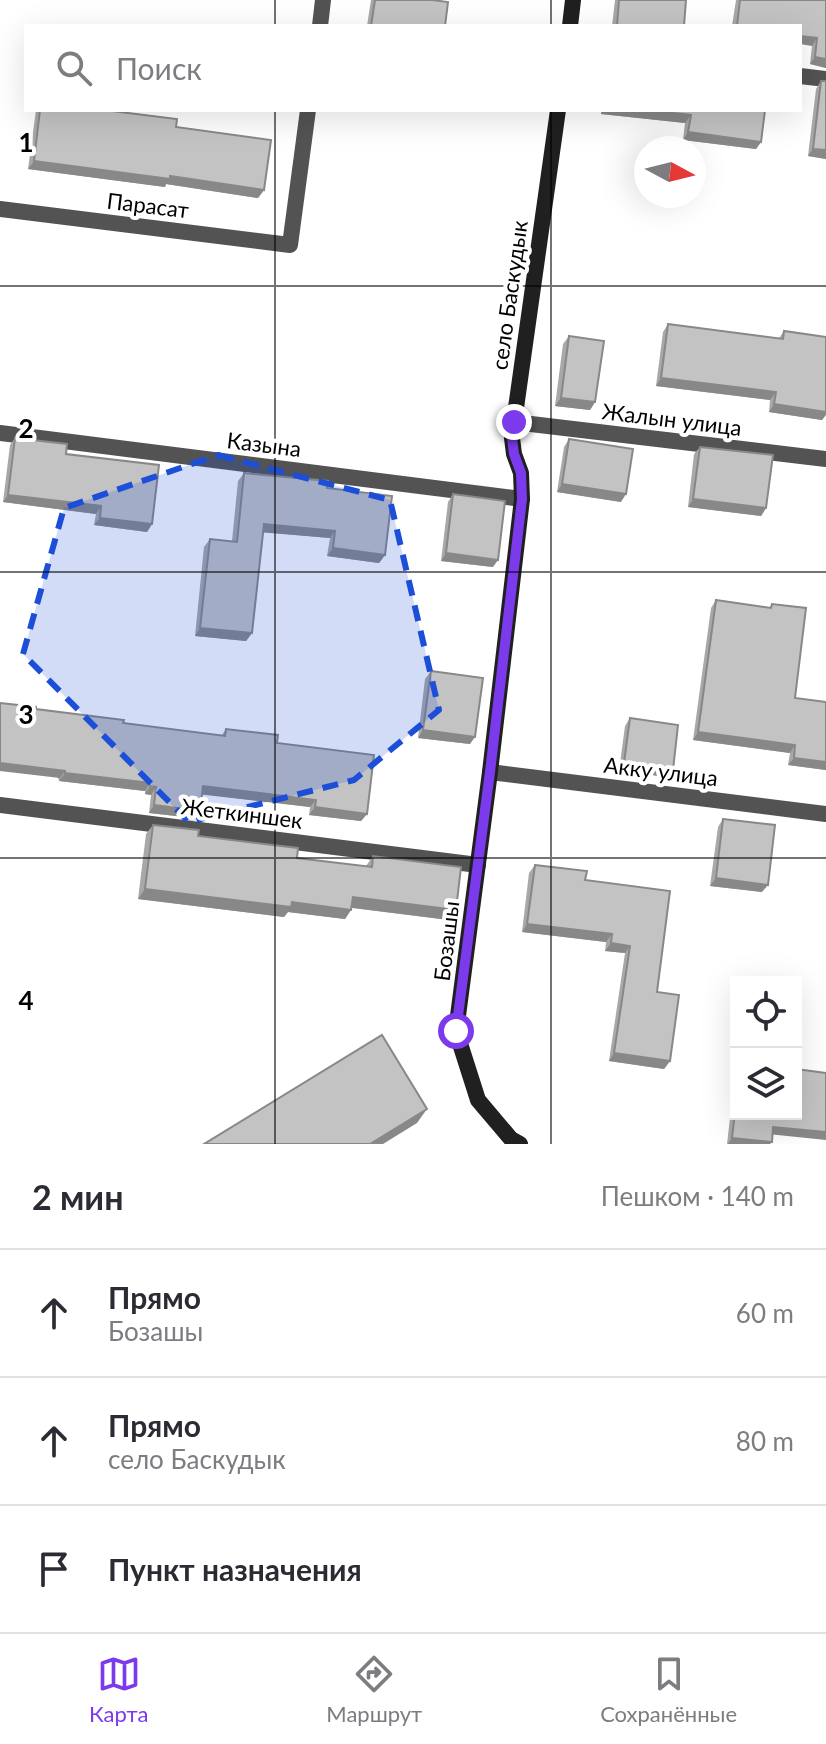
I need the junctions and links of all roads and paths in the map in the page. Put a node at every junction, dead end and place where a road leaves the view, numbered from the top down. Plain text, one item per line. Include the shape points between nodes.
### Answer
1 (323, 0) edge
2 (573, 0) edge
3 (320, 24) edge
4 (570, 24) edge
5 (802, 76) edge
6 (826, 79) edge
7 (308, 112) edge
8 (558, 112) edge
9 (0, 209) edge
10 (514, 422) junction
11 (0, 433) edge
12 (826, 459) edge
13 (522, 499) junction
14 (490, 772) junction
15 (0, 805) edge
16 (826, 814) edge
17 (478, 865) junction
18 (520, 1144) edge

1 - 3 street
2 - 4 street
5 - 6 street
7 - 9 street, Парасат via 290,245
8 - 10 street, село Баскудык
10 - 12 street, Жалын улица
10 - 13 street, село Баскудык
11 - 13 street, Казына
13 - 14 street, село Баскудык
14 - 16 street, Акку улица
14 - 17 street, Бозашы
15 - 17 street, Жеткиншек
17 - 18 street, Бозашы via 456,1031 478,1100

